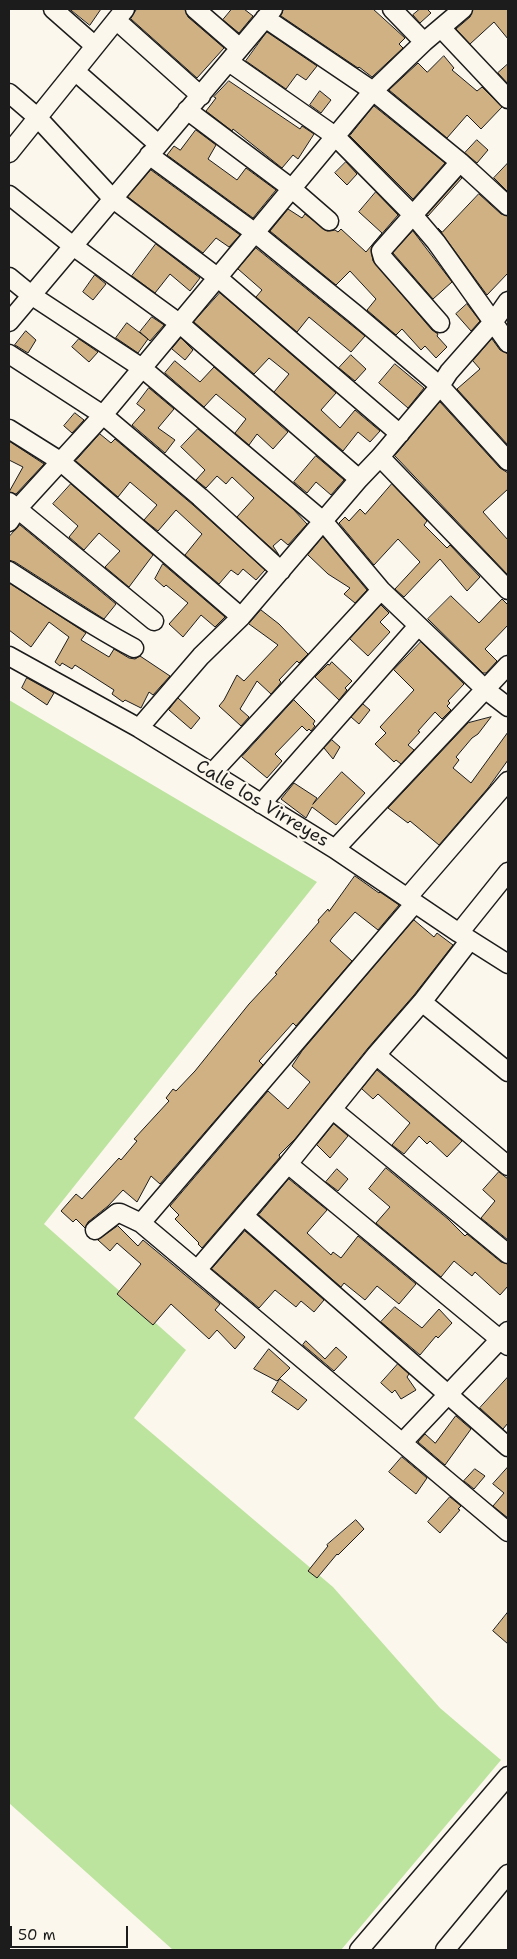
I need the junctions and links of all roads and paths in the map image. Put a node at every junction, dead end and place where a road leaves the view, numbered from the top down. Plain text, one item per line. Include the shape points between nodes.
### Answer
1 (53, 9) edge
2 (195, 9) edge
3 (392, 9) edge
4 (464, 9) edge
5 (269, 13) edge
6 (120, 14) edge
7 (442, 28) junction
8 (424, 42) junction
9 (95, 46) junction
10 (240, 48) junction
11 (229, 62) junction
12 (75, 71) junction
13 (372, 91) junction
14 (9, 93) edge
15 (201, 96) junction
16 (508, 99) edge
17 (187, 110) junction
18 (37, 117) junction
19 (335, 136) junction
20 (154, 150) junction
21 (9, 153) edge
22 (460, 162) junction
23 (292, 188) junction
24 (9, 195) edge
25 (112, 198) junction
26 (508, 206) edge
27 (413, 215) junction
28 (329, 221) dead end
29 (254, 232) junction
30 (73, 246) junction
31 (9, 277) edge
32 (217, 277) junction
33 (31, 295) junction
34 (508, 301) edge
35 (494, 321) junction
36 (9, 322) edge
37 (179, 323) junction
38 (440, 323) dead end
39 (508, 343) edge
40 (9, 354) edge
41 (142, 368) junction
42 (440, 386) junction
43 (104, 415) junction
44 (9, 429) edge
45 (400, 434) junction
46 (380, 457) junction
47 (60, 461) junction
48 (508, 461) edge
49 (359, 479) junction
50 (12, 510) edge
51 (323, 521) junction
52 (9, 571) edge
53 (281, 571) junction
54 (381, 590) junction
55 (508, 590) edge
56 (241, 617) junction
57 (154, 621) dead end
58 (418, 626) junction
59 (134, 648) dead end
60 (9, 656) edge
61 (508, 665) edge
62 (486, 690) junction
63 (508, 707) edge
64 (139, 728) junction
65 (212, 773) junction
66 (508, 781) edge
67 (261, 804) junction
68 (335, 849) junction
69 (508, 872) edge
70 (411, 901) junction
71 (464, 937) junction
72 (507, 962) edge
73 (422, 1002) junction
74 (376, 1055) junction
75 (508, 1072) edge
76 (333, 1110) junction
77 (288, 1164) junction
78 (508, 1166) edge
79 (244, 1216) junction
80 (141, 1223) junction
81 (95, 1230) dead end
82 (508, 1254) edge
83 (198, 1270) junction
84 (506, 1338) edge
85 (448, 1395) junction
86 (403, 1442) junction
87 (508, 1447) edge
88 (508, 1532) edge
89 (508, 1776) edge
90 (508, 1874) edge
91 (359, 1950) edge
92 (445, 1950) edge

1 - 9 street
2 - 10 street
3 - 8 street
4 - 7 street
5 - 10 street
5 - 13 street
6 - 9 street
6 - 15 street
7 - 8 street
7 - 16 street
8 - 13 street
9 - 12 street
10 - 11 street
11 - 15 street
11 - 19 street
12 - 18 street
12 - 20 street
13 - 19 street
13 - 22 street
14 - 18 street
15 - 17 street
17 - 20 street
17 - 23 street
18 - 21 street
18 - 25 street
19 - 23 street
19 - 27 street
20 - 25 street
20 - 29 street
22 - 26 street
22 - 27 street
23 - 28 street
23 - 29 street
24 - 30 street
25 - 30 street
25 - 32 street
27 - 35 street
27 - 38 street via 381,252
29 - 32 street
29 - 42 street
30 - 33 street
30 - 37 street
31 - 33 street
32 - 37 street
32 - 45 street
33 - 36 street
33 - 41 street
34 - 35 street
35 - 39 street
35 - 42 street
37 - 41 street
37 - 49 street
40 - 43 street
41 - 43 street
41 - 51 street
42 - 45 street
42 - 48 street
43 - 47 street
43 - 53 street
44 - 47 street
45 - 46 street
46 - 49 street
46 - 55 street
47 - 50 street
47 - 56 street
49 - 51 street
50 - 57 street
51 - 53 street
51 - 54 street
52 - 59 street via 101,631
53 - 56 street
54 - 58 street
54 - 65 street
56 - 64 street via 201,656
58 - 62 street
58 - 67 street
60 - 64 street, Calle los Virreyes
61 - 62 street
62 - 63 street
62 - 68 street
64 - 65 street, Calle los Virreyes
65 - 67 street, Calle los Virreyes
66 - 70 street
67 - 68 street, Calle los Virreyes
68 - 70 street, Calle los Virreyes
69 - 71 street
70 - 71 street, Calle los Virreyes
70 - 80 street
71 - 72 street, Calle los Virreyes
71 - 73 street
73 - 74 street
73 - 75 street
74 - 76 street
74 - 78 street
76 - 77 street
76 - 82 street
77 - 79 street
77 - 84 street
79 - 83 street
79 - 85 street
80 - 81 street via 117,1213
80 - 83 street
83 - 86 street
84 - 85 street
85 - 86 street
85 - 87 street
86 - 88 street
89 - 91 street
90 - 92 street

